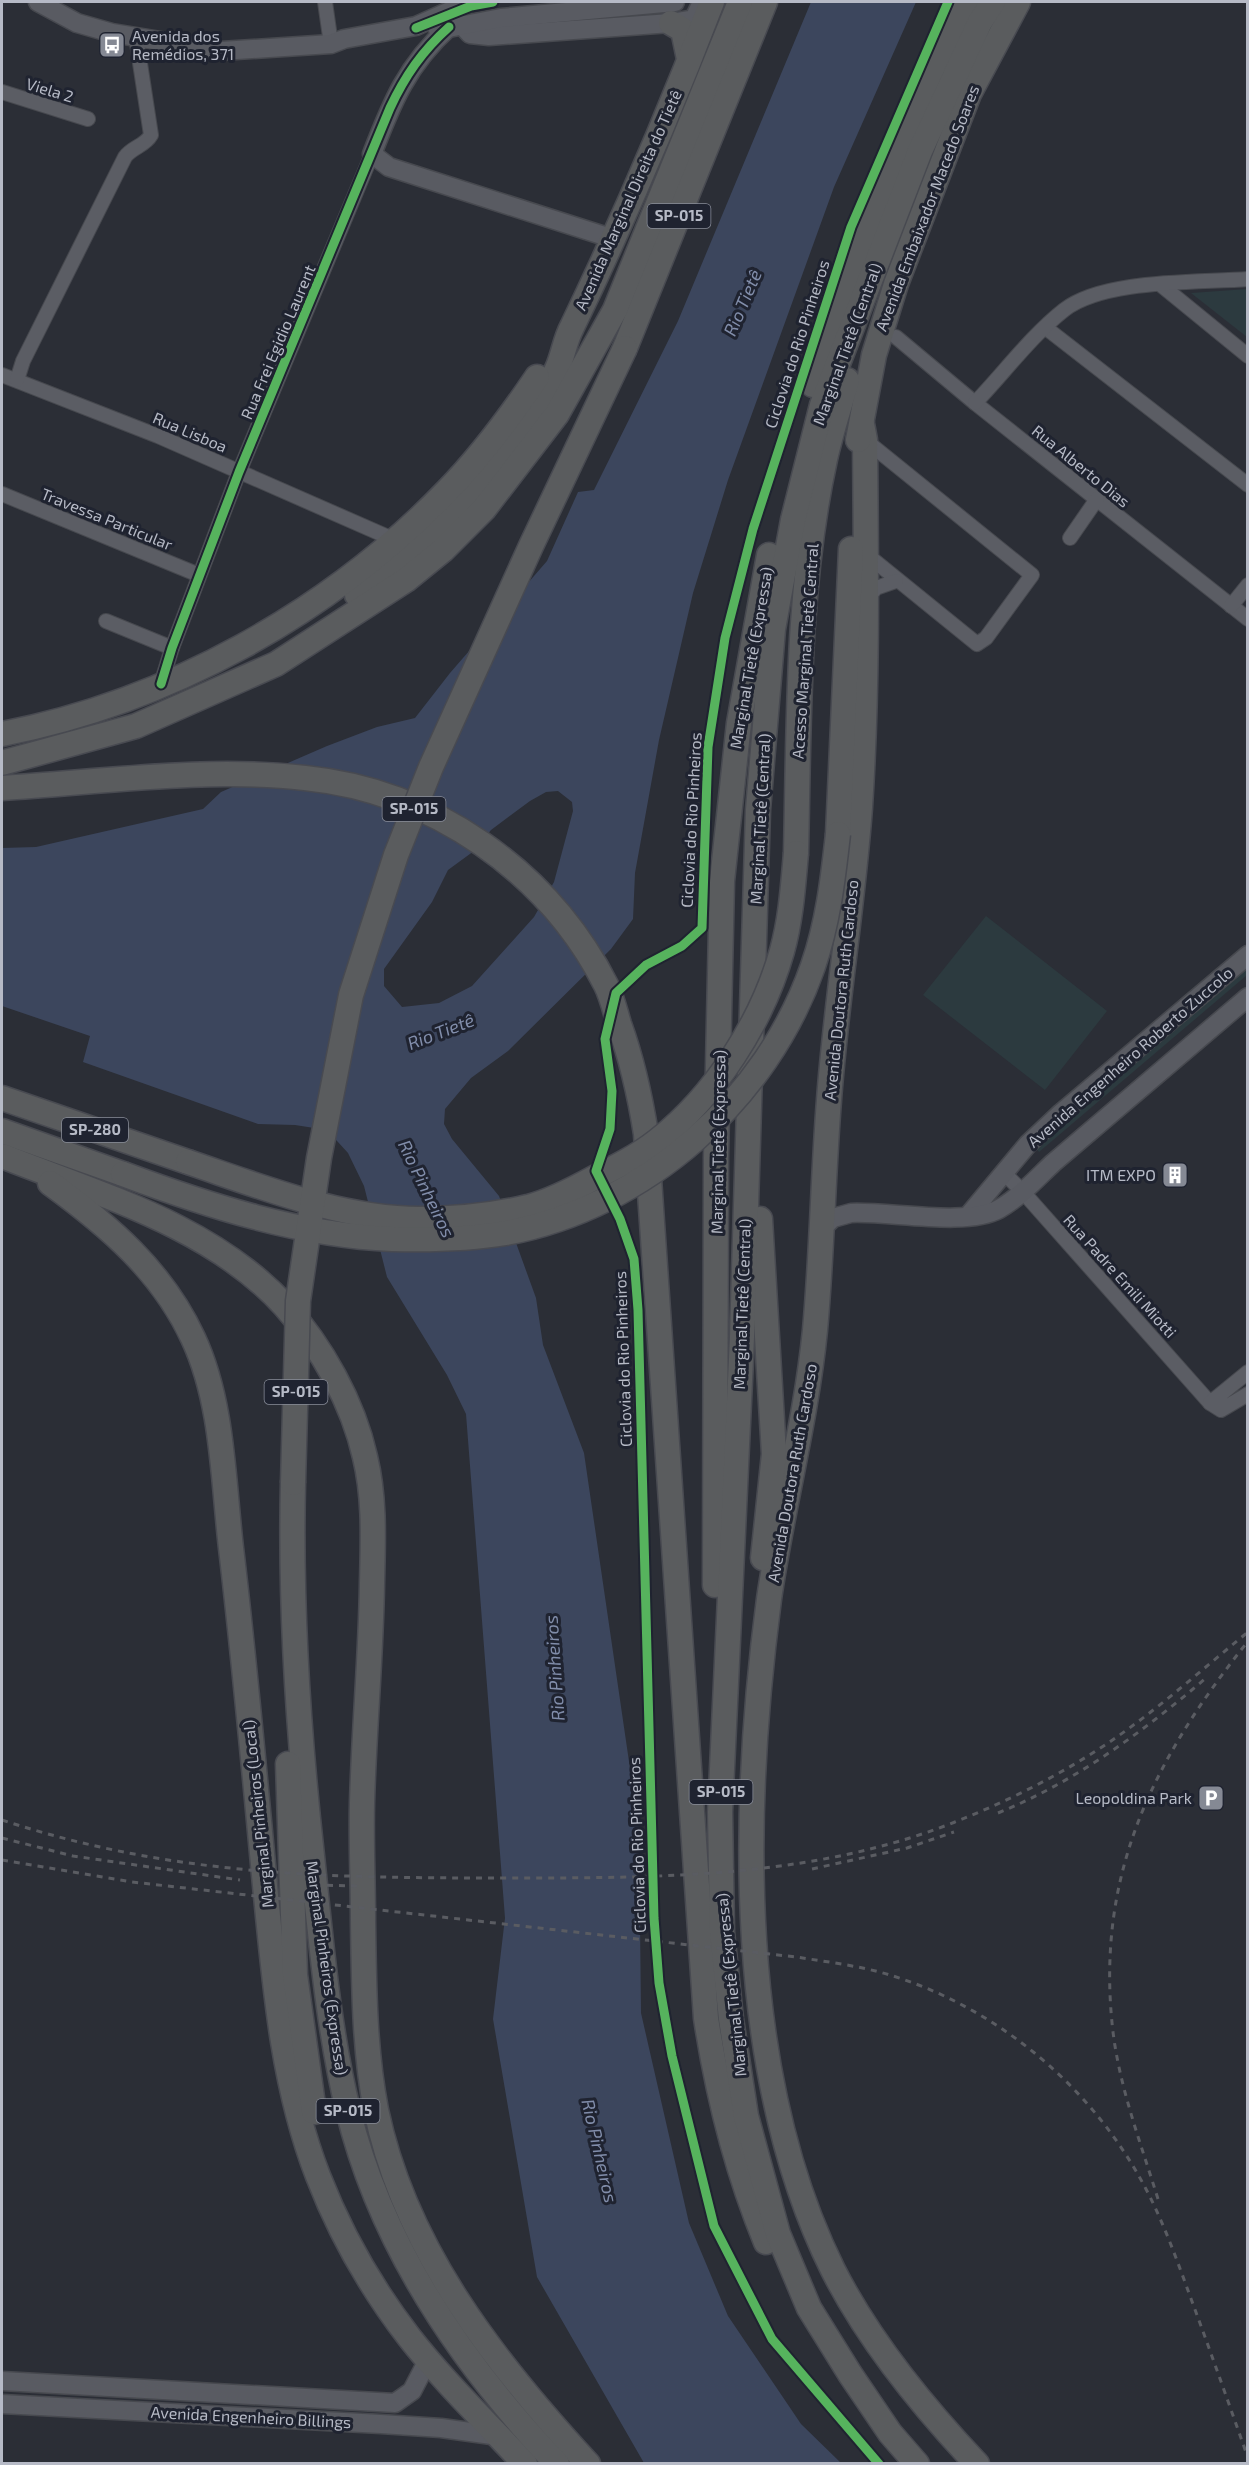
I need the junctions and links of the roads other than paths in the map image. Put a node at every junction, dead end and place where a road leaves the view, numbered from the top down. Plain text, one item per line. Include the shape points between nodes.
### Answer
1 (38, 2) edge
2 (325, 2) edge
3 (470, 2) edge
4 (702, 2) edge
5 (712, 2) edge
6 (968, 2) edge
7 (993, 2) edge
8 (1018, 2) edge
9 (755, 5) edge
10 (66, 10) edge
11 (673, 12) edge
12 (455, 25) junction
13 (136, 37) junction
14 (331, 44) junction
15 (689, 59) junction
16 (2, 92) edge
17 (88, 119) dead end
18 (372, 154) junction
19 (614, 239) junction
20 (1248, 279) edge
21 (1161, 285) junction
22 (858, 310) junction
23 (1046, 328) junction
24 (570, 331) junction
25 (896, 337) dead end
26 (1248, 356) edge
27 (2, 375) edge
28 (17, 380) junction
29 (975, 403) junction
30 (863, 432) junction
31 (900, 471) junction
32 (239, 472) junction
33 (865, 480) junction
34 (1248, 486) edge
35 (2, 494) edge
36 (1097, 500) junction
37 (1070, 538) dead end
38 (395, 540) junction
39 (866, 554) junction
40 (199, 575) junction
41 (896, 581) junction
42 (1248, 585) edge
43 (866, 600) junction
44 (1231, 606) junction
45 (1248, 619) edge
46 (106, 621) dead end
47 (172, 648) junction
48 (161, 684) junction
49 (224, 687) junction
50 (2, 734) edge
51 (2, 763) edge
52 (2, 788) edge
53 (755, 920) junction
54 (1248, 955) edge
55 (1248, 997) edge
56 (2, 1098) edge
57 (2, 1131) edge
58 (1028, 1144) junction
59 (2, 1156) edge
60 (1053, 1163) junction
61 (26, 1166) junction
62 (1003, 1172) junction
63 (823, 1188) junction
64 (1023, 1192) junction
65 (867, 1212) junction
66 (968, 1216) junction
67 (820, 1230) junction
68 (1248, 1372) edge
69 (1248, 1394) edge
70 (1210, 1403) junction
71 (770, 1596) junction
72 (727, 1653) junction
73 (296, 1700) junction
74 (759, 1978) junction
75 (788, 2261) junction
76 (367, 2273) junction
77 (809, 2308) junction
78 (428, 2360) junction
79 (2, 2381) edge
80 (61, 2385) junction
81 (382, 2402) junction
82 (2, 2404) edge
83 (59, 2408) junction
84 (381, 2424) junction
85 (500, 2436) junction
86 (525, 2463) edge
87 (557, 2463) edge
88 (588, 2463) edge
89 (917, 2463) edge
90 (977, 2463) edge

1 - 10 street
2 - 14 street
3 - 14 street via 416,26
4 - 11 street via 694,19
5 - 15 highway, Avenida Marginal Direita do Tietê
6 - 72 highway, Marginal Tietê (Expressa) / SP-015 via 895,151 804,411 771,543 739,723 722,881 716,1157 715,1607
7 - 22 highway, Marginal Tietê (Central) via 920,151
8 - 30 highway, Avenida Embaixador Macedo Soares via 969,94 896,284 876,345
9 - 49 highway via 615,310 557,414 523,461 484,509 406,580 276,664
9 - 73 highway, Marginal Pinheiros (Expressa) / SP-015, bridge via 625,348 431,766 396,855 351,995 319,1158 298,1300 291,1568
10 - 13 street via 112,33
11 - 12 street via 541,14
11 - 12 street via 489,36 470,34
11 - 15 highway via 683,30
12 - 14 street via 417,38 345,48
12 - 18 street, Rua Frei Egidio Laurent via 423,51 402,82
13 - 14 street via 221,51
13 - 28 street via 151,135 125,157
15 - 19 highway, Avenida Marginal Direita do Tietê
16 - 17 street, Viela 2
18 - 19 street via 389,166
18 - 32 street, Rua Frei Egidio Laurent
19 - 24 highway, Avenida Marginal Direita do Tietê
20 - 21 street
21 - 23 street via 1131,286 1092,295 1064,310
21 - 26 street
22 - 53 highway, Marginal Tietê (Central) via 822,405 782,572 758,810
22 - 56 highway, Acesso Marginal Tietê Central / SP-280, bridge via 857,341 825,460 811,546 800,681 796,853 789,923 781,953 751,1024 731,1059 692,1108 657,1141 575,1189 530,1206 463,1216 376,1216 329,1206 188,1162
23 - 29 street
23 - 34 street
24 - 38 highway via 487,447
24 - 49 highway via 557,368 529,420 469,494 391,569
25 - 29 street, Rua Alberto Dias
27 - 28 street, Rua Lisboa
28 - 32 street, Rua Lisboa
29 - 36 street, Rua Alberto Dias
30 - 31 street
30 - 33 highway, Avenida Doutora Ruth Cardoso
30 - 57 highway, bridge via 856,460 838,834 827,918 813,966 787,1025 755,1076 705,1132 674,1159 581,1211 506,1233 391,1239 277,1223 172,1193
31 - 33 street via 880,470
31 - 41 street via 1032,574 980,644
32 - 38 street, Rua Lisboa
32 - 40 street, Rua Frei Egidio Laurent
33 - 39 highway, Avenida Doutora Ruth Cardoso
35 - 40 street, Travessa Particular
36 - 37 street
36 - 44 street, Rua Alberto Dias
38 - 48 highway via 315,602 215,661
39 - 41 street
39 - 43 highway, Avenida Doutora Ruth Cardoso
40 - 47 street, Rua Frei Egidio Laurent
41 - 43 street via 876,588
42 - 44 street
43 - 63 highway, Avenida Doutora Ruth Cardoso via 867,680 858,826 833,1052
44 - 45 street, Rua Alberto Dias
46 - 47 street
47 - 48 street, Rua Frei Egidio Laurent
48 - 50 highway via 76,716
49 - 51 highway via 136,726
52 - 77 highway via 256,774 357,786 444,819 516,869 543,895 588,951 608,987 631,1056 646,1134 706,2018 730,2142 744,2188 782,2279 795,2298
53 - 71 highway via 765,940 756,1102 774,1454 762,1565
53 - 72 highway, Marginal Tietê (Central)
54 - 58 street, Avenida Engenheiro Roberto Zuccolo
55 - 60 street, Avenida Engenheiro Roberto Zuccolo
58 - 60 street via 1032,1157
58 - 62 street, Avenida Engenheiro Roberto Zuccolo
59 - 61 highway
60 - 64 street, Avenida Engenheiro Roberto Zuccolo
61 - 76 highway, Marginal Pinheiros (Local) via 102,1222 144,1262 177,1307 206,1373 217,1421 275,1983 287,2059 317,2174
61 - 88 highway via 111,1197 177,1227 246,1270 285,1306 342,1390 365,1456 373,1529 362,1806 366,2041 376,2109 403,2198 445,2281 528,2399
62 - 64 street, Rua Padre Emili Miotti
62 - 66 street, Avenida Engenheiro Roberto Zuccolo
63 - 65 street, Avenida Engenheiro Roberto Zuccolo via 835,1203
63 - 67 highway, Avenida Doutora Ruth Cardoso
64 - 66 street, Avenida Engenheiro Roberto Zuccolo via 998,1209
64 - 70 street, Rua Padre Emili Miotti
65 - 66 street, Avenida Engenheiro Roberto Zuccolo
65 - 67 street, Avenida Engenheiro Roberto Zuccolo via 840,1215
67 - 71 highway, Avenida Doutora Ruth Cardoso via 811,1374
68 - 70 street
69 - 70 street via 1221,1410
71 - 74 highway, Avenida Doutora Ruth Cardoso via 756,1722 753,1801 752,1911
72 - 75 highway, Marginal Tietê (Expressa) / SP-015 via 720,1812 722,1932 746,2116
73 - 76 highway via 289,1727 288,1773 295,1975 301,2030 317,2127 362,2248
73 - 87 highway, Marginal Pinheiros (Expressa) / SP-015 via 329,2007 348,2112 362,2158 403,2255 455,2342
74 - 75 highway via 751,1997 754,2059 761,2115 790,2231
74 - 90 highway, Avenida Doutora Ruth Cardoso via 780,2120 810,2218 834,2272 905,2380
75 - 77 highway, Marginal Tietê (Expressa) / SP-015
76 - 78 highway, Marginal Pinheiros (Local)
77 - 89 highway, SP-015 via 883,2423
78 - 81 street, Avenida Engenheiro Billings via 409,2394 395,2403
78 - 85 highway, Marginal Pinheiros (Local)
79 - 80 street, Avenida Engenheiro Billings
80 - 81 street, Avenida Engenheiro Billings
80 - 83 street
81 - 84 street
82 - 83 street, Avenida Engenheiro Billings
83 - 84 street, Avenida Engenheiro Billings
84 - 85 street, Avenida Engenheiro Billings
85 - 86 highway, Marginal Pinheiros (Local)

